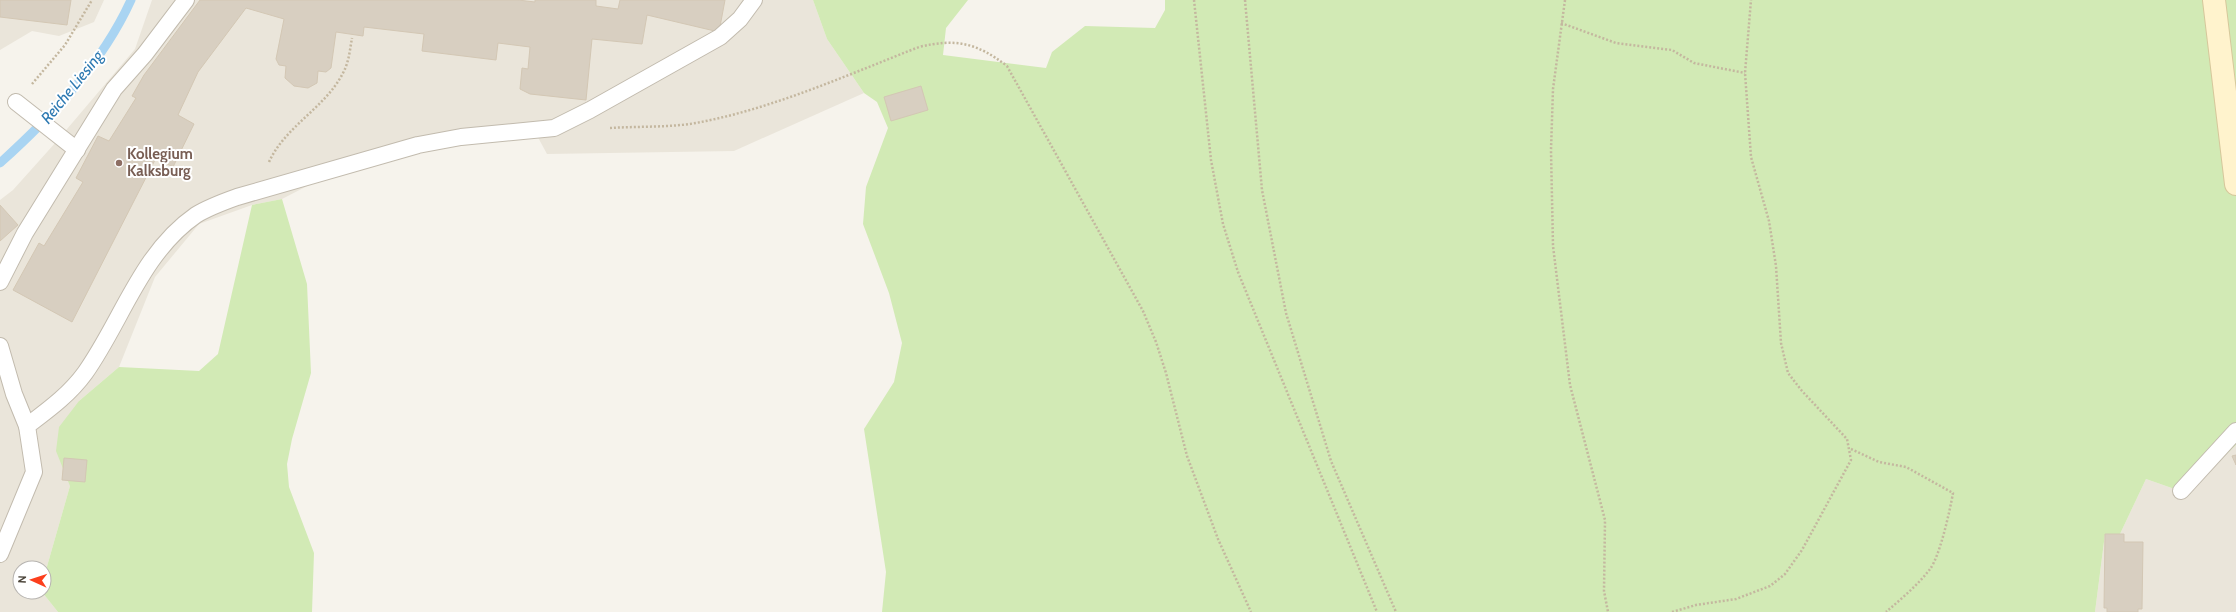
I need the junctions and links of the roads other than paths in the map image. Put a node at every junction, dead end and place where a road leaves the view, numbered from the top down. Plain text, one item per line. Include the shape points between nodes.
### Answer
1 (186, 0) edge
2 (754, 0) edge
3 (2214, 0) edge
4 (16, 102) road end
5 (77, 150) junction
6 (2236, 184) edge
7 (0, 282) edge
8 (0, 346) edge
9 (27, 426) junction
10 (2236, 431) edge
11 (2181, 491) dead end
12 (0, 554) edge

1 - 5 lane via 145,54 114,89
2 - 9 lane via 740,19 720,36 554,128 461,137 418,145 262,189 213,206 196,215 154,258 134,287 85,373 67,395
3 - 6 main road
4 - 5 lane
5 - 7 lane via 25,233
8 - 9 lane via 14,394
9 - 12 lane via 34,472
10 - 11 lane

